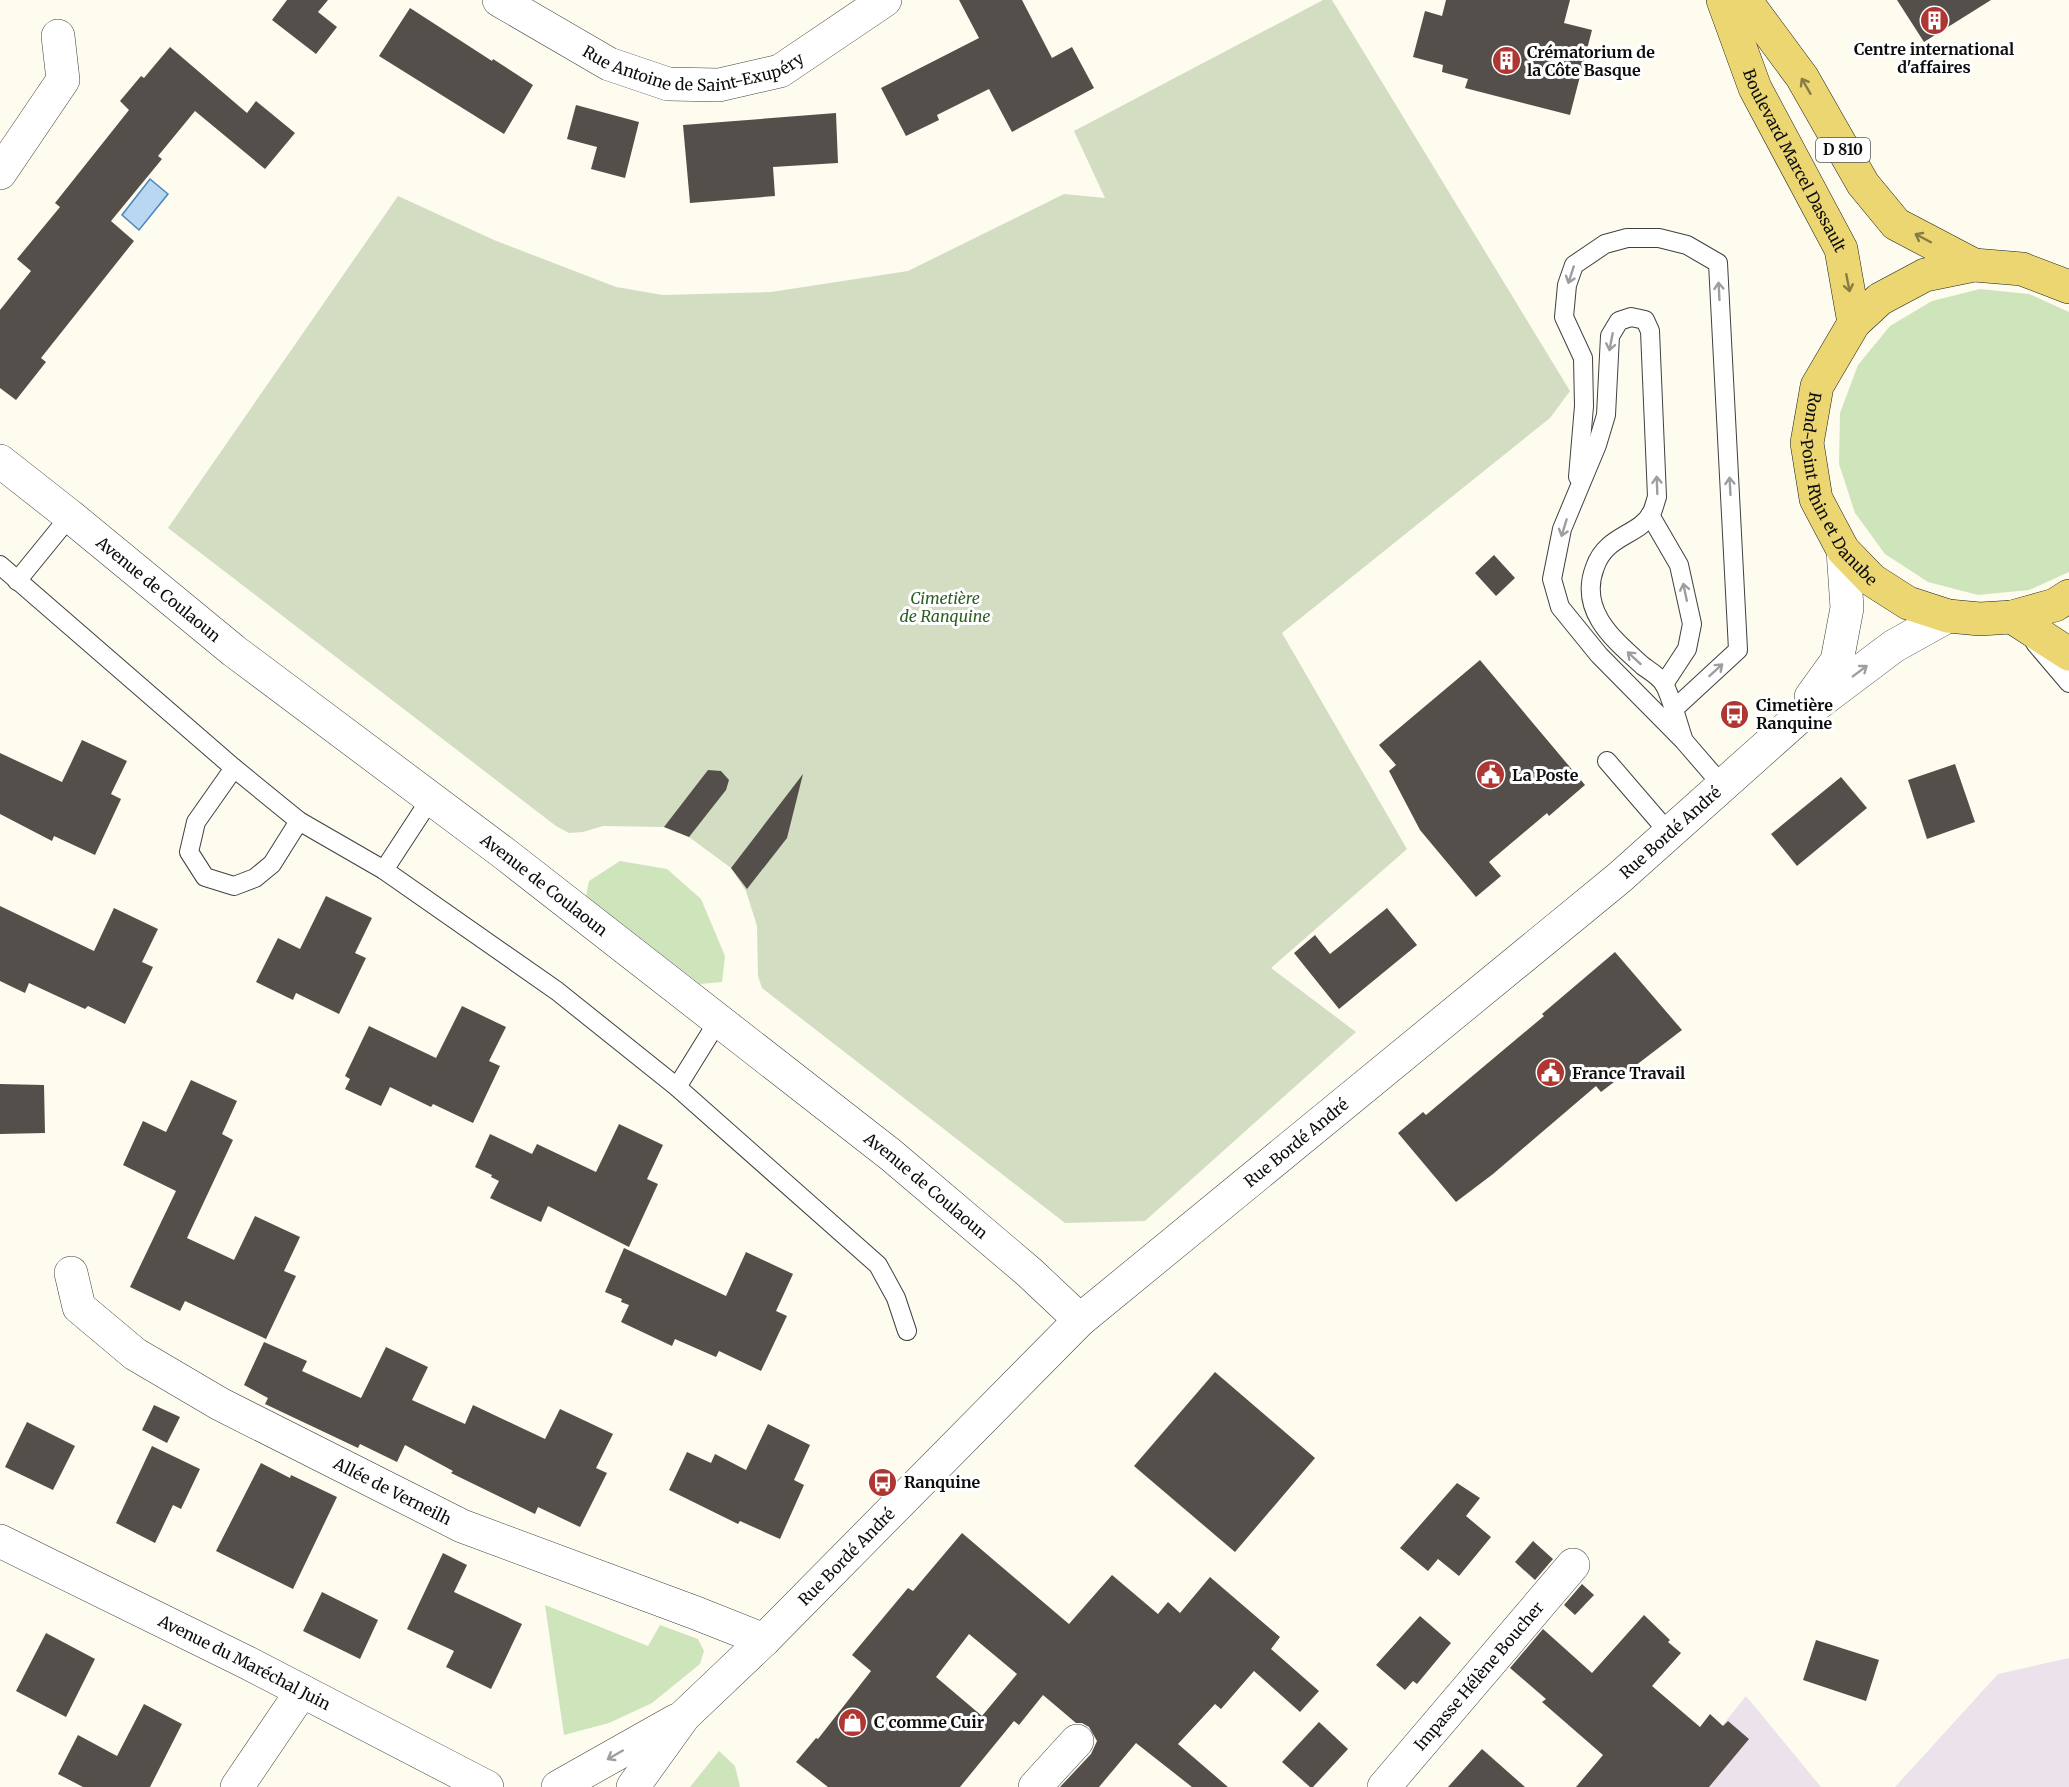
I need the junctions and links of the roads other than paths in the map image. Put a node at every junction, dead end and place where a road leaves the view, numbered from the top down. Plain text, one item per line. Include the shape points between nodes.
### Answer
1 (500, 0) edge
2 (885, 0) edge
3 (1723, 0) edge
4 (1745, 0) edge
5 (58, 36) dead end
6 (0, 173) edge
7 (1974, 265) junction
8 (2068, 285) edge
9 (1854, 323) junction
10 (0, 462) edge
11 (1577, 493) junction
12 (1650, 515) junction
13 (70, 516) junction
14 (1843, 550) junction
15 (0, 565) edge
16 (17, 581) junction
17 (2069, 596) edge
18 (1948, 616) junction
19 (2012, 617) junction
20 (2069, 654) edge
21 (2069, 683) edge
22 (1664, 684) junction
23 (1673, 710) junction
24 (1797, 718) junction
25 (1684, 741) junction
26 (1607, 761) dead end
27 (234, 768) junction
28 (1722, 785) junction
29 (431, 798) junction
30 (299, 821) junction
31 (1670, 833) junction
32 (384, 870) junction
33 (718, 1021) junction
34 (676, 1087) junction
35 (71, 1273) dead end
36 (1080, 1320) junction
37 (907, 1330) dead end
38 (0, 1541) edge
39 (1573, 1565) dead end
40 (764, 1640) junction
41 (302, 1690) junction
42 (684, 1716) junction
43 (1077, 1741) dead end
44 (237, 1787) edge
45 (487, 1787) edge
46 (558, 1787) edge
47 (633, 1787) edge
48 (1035, 1787) edge
49 (1384, 1787) edge

1 - 2 street, Rue Antoine de Saint-Exupéry via 609,64 668,84 719,85 780,71
3 -> 9 main road, Boulevard Marcel Dassault / D 810 via 1755,88 1841,249
7 -> 4 main road, D 810 via 1896,224 1863,184 1802,77
5 - 6 street via 63,80
7 - 8 main road, Rond-Point Rhin et Danube via 2022,269
7 - 9 main road, Rond-Point Rhin et Danube via 1925,275 1880,299
9 - 14 main road, Rond-Point Rhin et Danube via 1817,386 1807,442 1816,499
10 - 13 street, Avenue de Coulaoun
12 -> 11 lane via 1657,497 1650,331 1645,320 1631,317 1619,321 1610,336 1606,415
23 -> 11 lane via 1738,650 1718,263 1687,245 1659,238 1627,238 1605,244 1574,265 1567,285 1564,316 1583,358 1584,406
11 -> 25 lane via 1562,529 1552,579 1560,607 1599,655
22 -> 12 lane via 1687,649 1692,624 1679,564
22 -> 12 lane via 1607,633 1596,617 1591,599 1594,567 1601,553
13 - 16 lane
13 - 29 street, Avenue de Coulaoun via 234,651
14 - 18 main road, Rond-Point Rhin et Danube via 1872,580 1908,603
14 - 24 street via 1847,608 1837,661
15 - 16 lane
16 - 27 lane
17 - 19 main road, Rond-Point Rhin et Danube
18 - 19 main road, Rond-Point Rhin et Danube via 1980,620
24 -> 18 street, Rue Bordé André via 1894,646
19 - 20 main road
19 - 21 lane
22 - 23 lane
23 - 25 lane
24 - 28 street, Rue Bordé André
25 - 28 lane
26 - 31 lane
27 - 30 lane
27 - 30 lane via 196,822 189,852 206,877 234,886 255,878 272,864
28 - 31 street, Rue Bordé André
29 - 32 lane
29 - 33 street, Avenue de Coulaoun
30 - 32 lane
31 - 36 street, Rue Bordé André
32 - 34 lane via 557,991
33 - 34 lane
33 - 36 street, Avenue de Coulaoun via 891,1155
34 - 37 lane via 878,1265
35 - 40 street, Allée de Verneilh via 79,1307 135,1354 220,1404 462,1527
36 - 40 street, Rue Bordé André
38 - 41 street, Avenue du Maréchal Juin
39 - 49 street, Impasse Hélène Boucher
40 - 42 street, Rue Bordé André
41 - 44 street
41 - 45 street, Avenue du Maréchal Juin
42 -> 46 street, Rue Bordé André
42 - 47 street, Rue Bordé André
43 - 48 street

